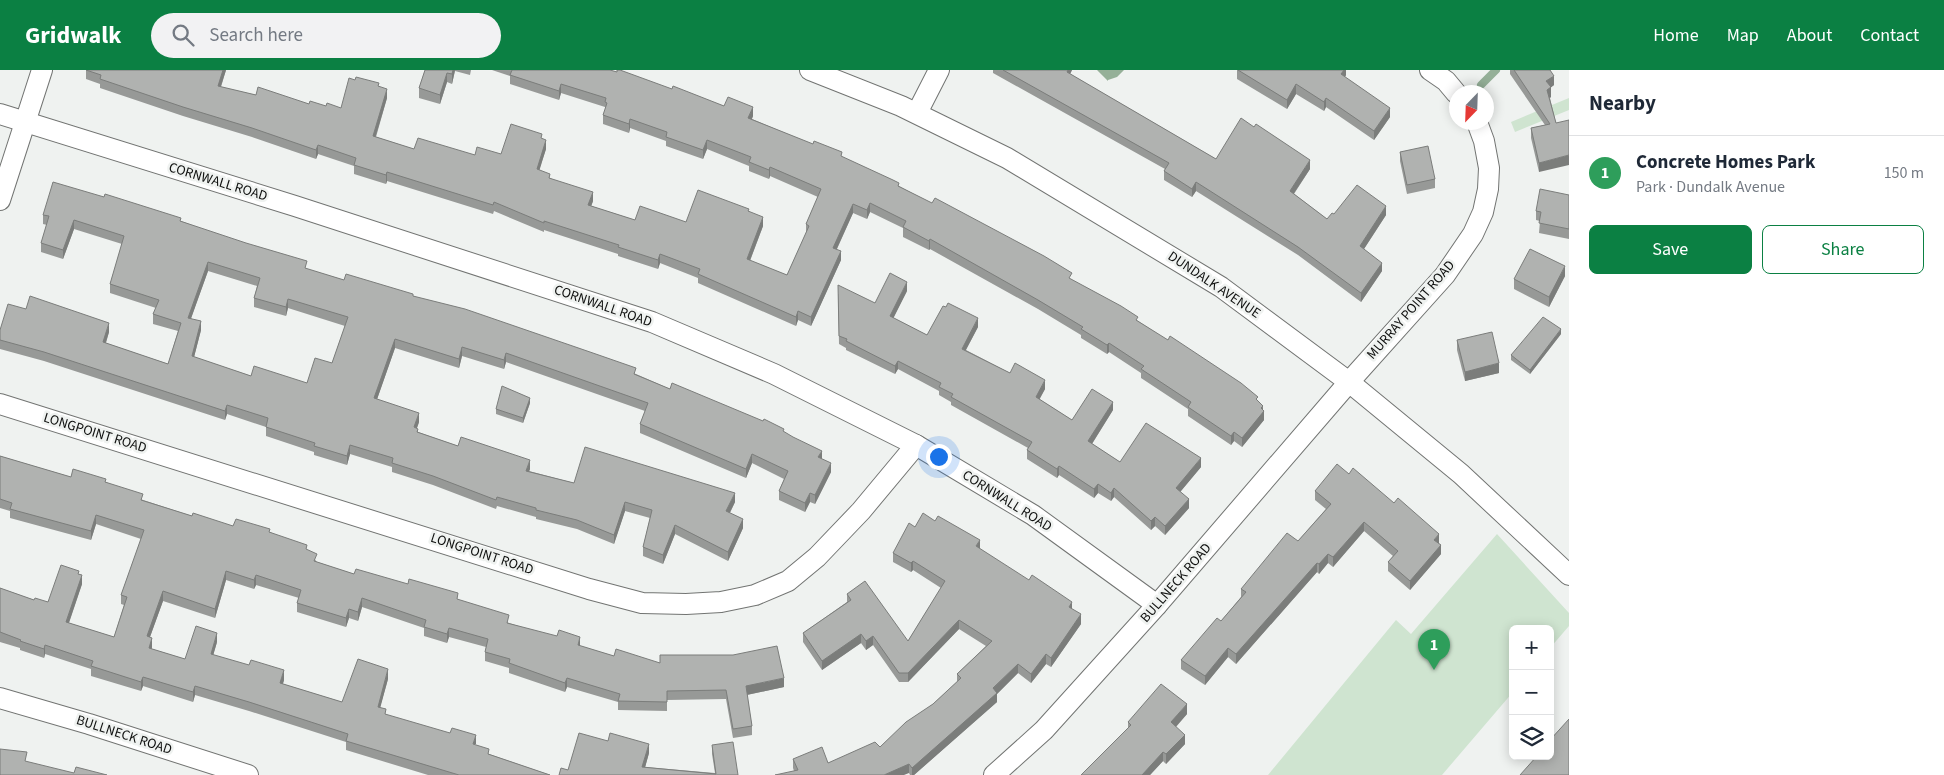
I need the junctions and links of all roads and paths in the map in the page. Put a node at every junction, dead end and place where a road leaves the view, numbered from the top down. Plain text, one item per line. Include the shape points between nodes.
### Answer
1 (42, 70) edge
2 (810, 70) edge
3 (939, 70) edge
4 (1430, 70) edge
5 (1449, 85) edge
6 (0, 114) edge
7 (917, 114) junction
8 (26, 122) junction
9 (1480, 130) edge
10 (0, 200) edge
11 (1349, 382) junction
12 (0, 404) edge
13 (916, 445) junction
14 (1569, 575) edge
15 (1157, 605) junction
16 (0, 698) edge
17 (248, 775) edge
18 (994, 775) edge

1 - 8 street
2 - 7 street, DUNDALK AVENUE
3 - 7 street
4 - 5 street
6 - 8 street, CORNWALL ROAD
7 - 11 street, DUNDALK AVENUE via 1008,158 1205,277
8 - 10 street
8 - 13 street, CORNWALL ROAD via 652,322 774,374
9 - 11 street, MURRAY POINT ROAD via 1489,168 1488,189 1483,212 1473,234 1445,275
11 - 14 street, DUNDALK AVENUE via 1461,474
11 - 15 street, BULLNECK ROAD
12 - 13 street, LONGPOINT ROAD via 642,603 721,602 755,595 788,581 817,557
13 - 15 street, CORNWALL ROAD via 1033,515
15 - 18 street, BULLNECK ROAD via 1044,730
16 - 17 street, BULLNECK ROAD

